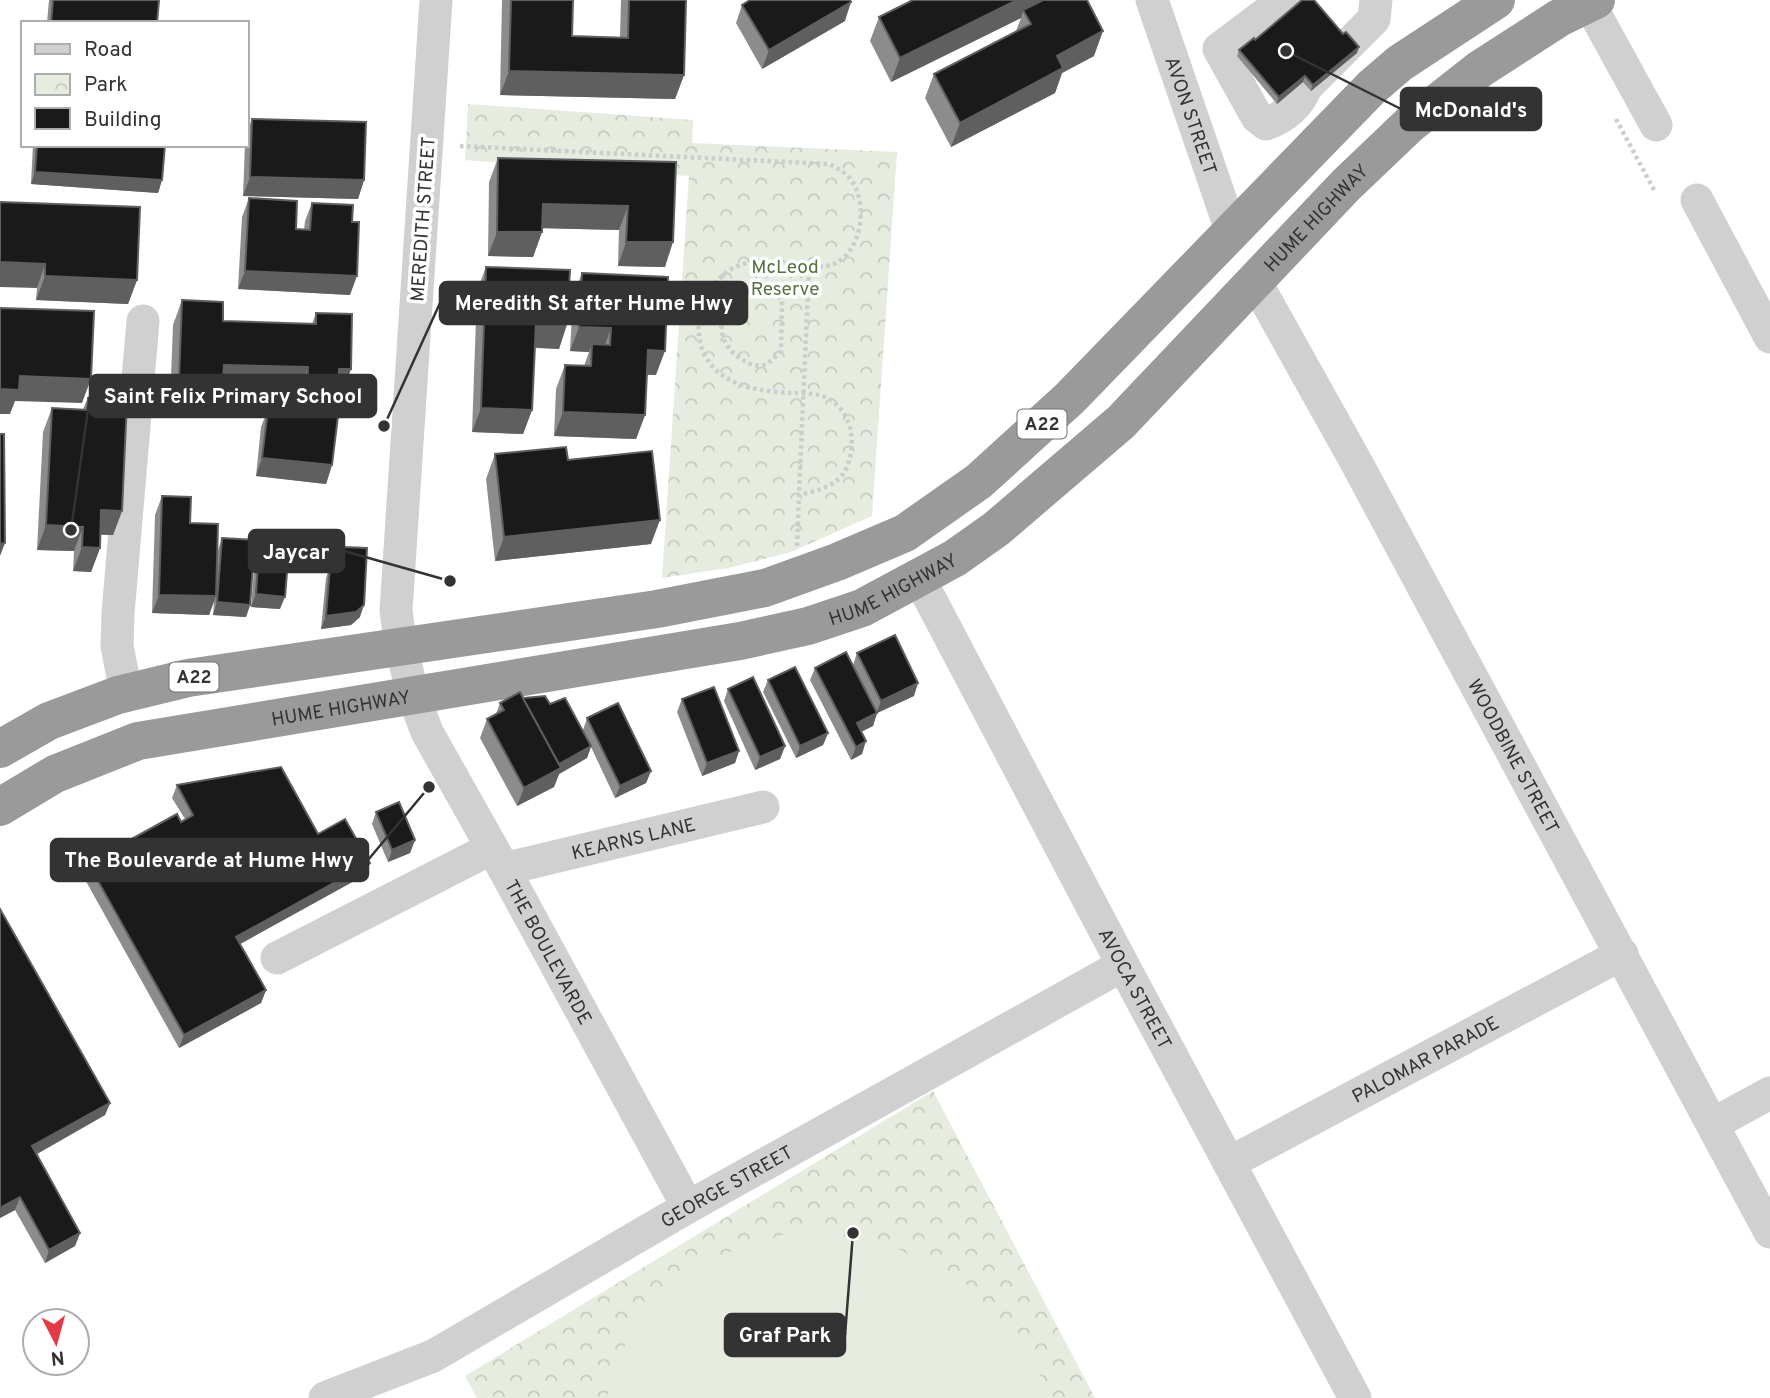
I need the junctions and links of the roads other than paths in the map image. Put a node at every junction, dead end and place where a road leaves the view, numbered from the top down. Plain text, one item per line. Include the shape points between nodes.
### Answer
1 (436, 0) edge
2 (1152, 0) edge
3 (1283, 0) edge
4 (1362, 0) edge
5 (1376, 0) edge
6 (1496, 0) edge
7 (1592, 2) edge
8 (1359, 35) junction
9 (1656, 124) dead end
10 (1697, 200) dead end
11 (1232, 233) junction
12 (1255, 281) junction
13 (143, 321) dead end
14 (1770, 337) edge
15 (919, 578) junction
16 (401, 647) junction
17 (126, 692) junction
18 (413, 694) junction
19 (138, 741) junction
20 (0, 749) edge
21 (0, 807) edge
22 (763, 807) dead end
23 (498, 858) junction
24 (1622, 954) junction
25 (276, 958) dead end
26 (1123, 965) junction
27 (1770, 1093) edge
28 (1713, 1124) junction
29 (1229, 1163) junction
30 (688, 1207) junction
31 (1770, 1232) edge
32 (325, 1398) edge
33 (1355, 1398) edge

1 - 16 street, MEREDITH STREET via 396,611
2 - 11 street, AVON STREET
3 - 8 street via 1219,49 1257,117 1266,124 1301,100 1306,87
4 - 8 street
5 - 8 street via 1374,19
6 - 11 highway, A22 via 1400,63 1372,87
7 - 9 street
7 - 12 highway, HUME HIGHWAY / A22 via 1480,69 1410,124
10 - 14 street
11 - 16 highway, A22 via 1007,456 905,533 765,588
12 - 15 highway, HUME HIGHWAY / A22 via 1121,422 996,529
12 - 24 street, WOODBINE STREET
13 - 17 street via 118,612 117,646
15 - 18 highway, HUME HIGHWAY / A22 via 862,608 808,626
15 - 26 street, AVOCA STREET
16 - 17 highway, A22 via 188,678
16 - 18 street, MEREDITH STREET
17 - 19 highway
17 - 20 highway, A22 via 48,721
18 - 19 highway, HUME HIGHWAY / A22
18 - 23 street, THE BOULEVARDE via 427,732
19 - 21 highway, HUME HIGHWAY / A22 via 55,774
22 - 23 street, KEARNS LANE
23 - 25 street, KEARNS LANE
23 - 30 street, THE BOULEVARDE
24 - 28 street, WOODBINE STREET
24 - 29 street, PALOMAR PARADE
26 - 29 street, AVOCA STREET
26 - 30 street, GEORGE STREET
27 - 28 street
28 - 31 street, WOODBINE STREET
29 - 33 street, AVOCA STREET
30 - 32 street, GEORGE STREET via 433,1356

